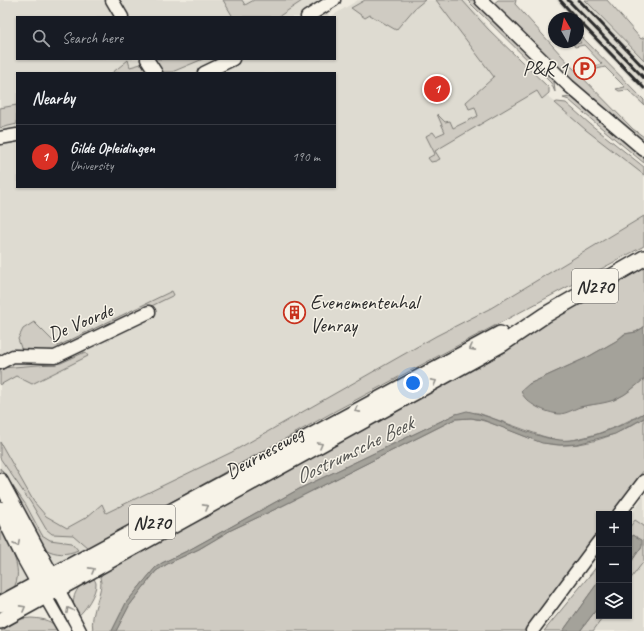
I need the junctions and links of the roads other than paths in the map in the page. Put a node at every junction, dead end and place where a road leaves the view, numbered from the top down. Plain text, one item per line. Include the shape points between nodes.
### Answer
1 (112, 0) edge
2 (334, 0) edge
3 (481, 0) edge
4 (121, 16) edge
5 (309, 16) edge
6 (148, 60) edge
7 (232, 60) edge
8 (155, 72) edge
9 (206, 72) edge
10 (16, 135) edge
11 (0, 138) edge
12 (644, 150) edge
13 (644, 258) edge
14 (150, 312) dead end
15 (0, 363) edge
16 (0, 481) edge
17 (644, 481) edge
18 (0, 509) edge
19 (621, 511) edge
20 (596, 545) edge
21 (48, 586) junction
22 (0, 604) edge
23 (0, 621) edge
24 (64, 631) edge
25 (80, 631) edge
26 (532, 631) edge

1 - 4 street
2 - 5 street
3 - 12 street via 568,86
6 - 8 street
7 - 9 street
10 - 11 street
13 - 21 main road, Deurneseweg / N270 via 545,315 502,344
14 - 15 street, De Voorde via 55,357 13,356
16 - 21 main road
17 - 19 street
18 -> 21 main road via 23,555
20 - 26 street
21 - 22 main road, Deurneseweg / N270
23 -> 21 main road, Deurneseweg / N270
21 - 24 street
25 -> 21 street

